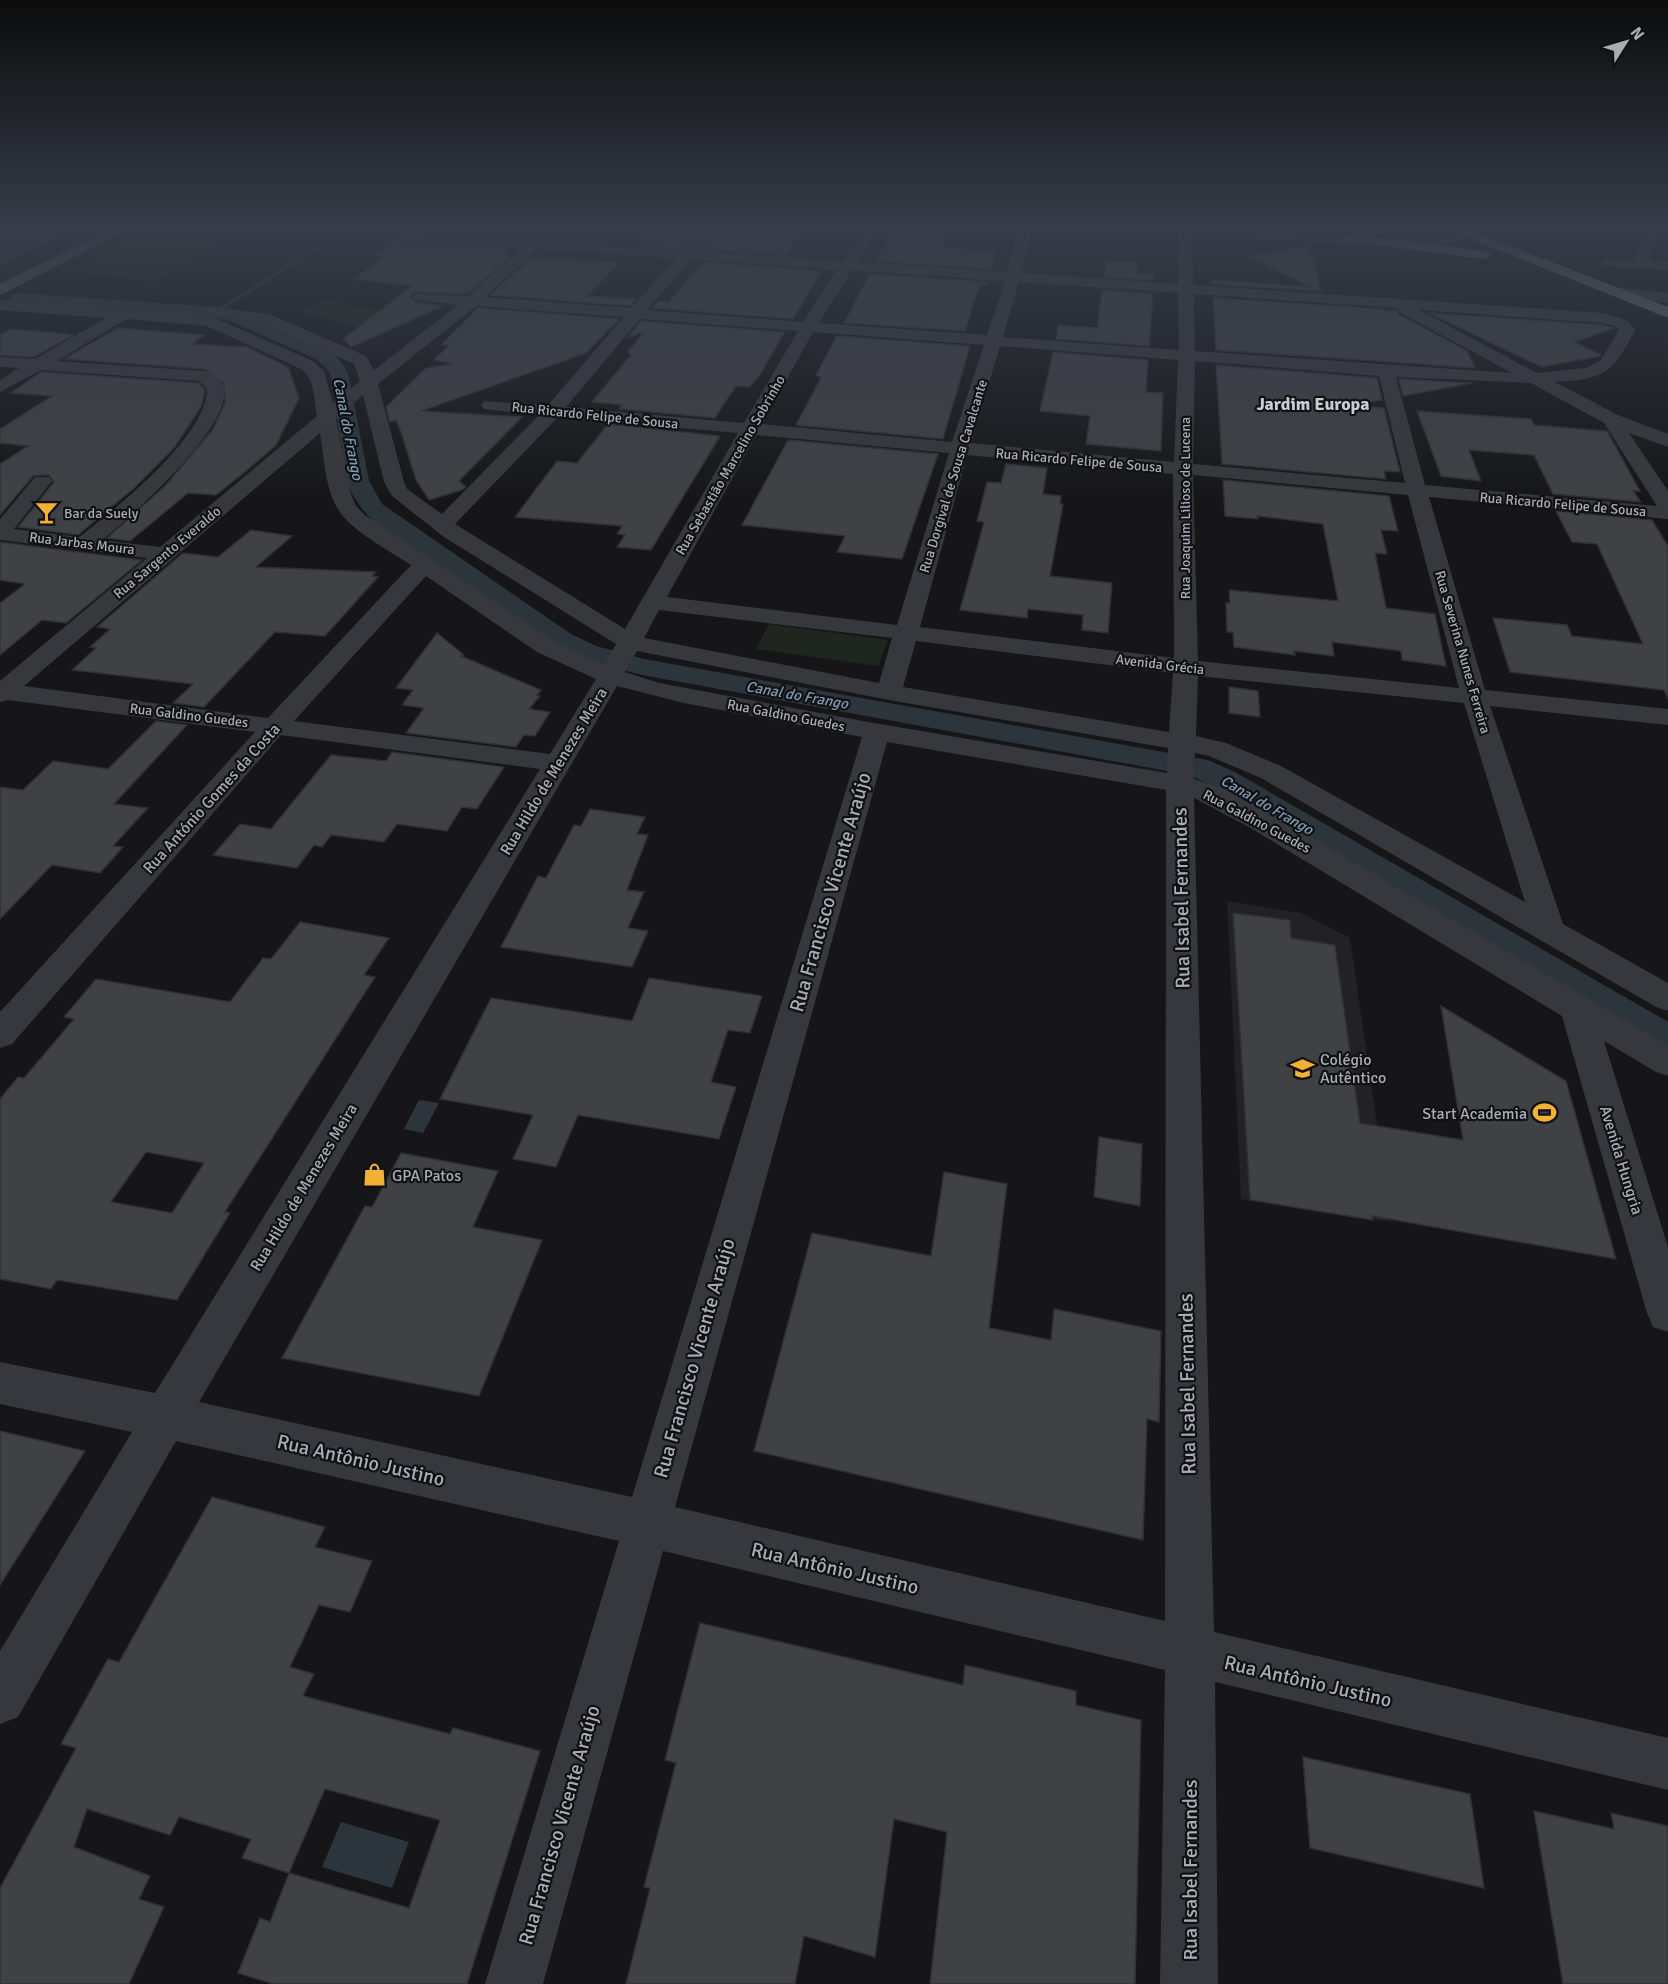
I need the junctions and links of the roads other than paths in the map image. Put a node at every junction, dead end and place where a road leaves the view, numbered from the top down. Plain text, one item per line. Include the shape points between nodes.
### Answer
1 (121, 317) edge
2 (157, 317) edge
3 (261, 317) edge
4 (453, 317) edge
5 (633, 317) edge
6 (669, 317) edge
7 (815, 317) edge
8 (1001, 317) edge
9 (1189, 317) edge
10 (1419, 317) edge
11 (1582, 317) edge
12 (808, 327) junction
13 (993, 342) junction
14 (1187, 356) junction
15 (0, 362) edge
16 (36, 365) junction
17 (1386, 371) junction
18 (1534, 379) junction
19 (0, 387) edge
20 (364, 387) junction
21 (490, 405) dead end
22 (553, 411) junction
23 (331, 415) junction
24 (1611, 419) junction
25 (749, 430) junction
26 (1668, 441) edge
27 (959, 450) junction
28 (1183, 470) junction
29 (42, 481) dead end
30 (1417, 491) junction
31 (1668, 507) edge
32 (1668, 513) edge
33 (443, 525) junction
34 (0, 533) edge
35 (86, 542) junction
36 (164, 554) junction
37 (425, 564) junction
38 (652, 602) junction
39 (905, 634) junction
40 (629, 642) junction
41 (1186, 667) junction
42 (609, 678) junction
43 (1, 692) edge
44 (889, 692) junction
45 (1474, 696) junction
46 (1668, 717) edge
47 (275, 726) junction
48 (876, 733) junction
49 (1182, 741) junction
50 (556, 763) junction
51 (1180, 784) junction
52 (1549, 930) junction
53 (1668, 998) edge
54 (1577, 1008) junction
55 (0, 1035) edge
56 (1668, 1062) edge
57 (1668, 1313) edge
58 (0, 1383) edge
59 (166, 1416) junction
60 (646, 1523) junction
61 (1190, 1653) junction
62 (0, 1699) edge
63 (1668, 1764) edge
64 (514, 1984) edge
65 (1189, 1984) edge

1 - 16 street
2 - 23 street, Rua Galdino Guedes via 210,321 307,365 315,370
3 - 20 street via 351,354 365,366
4 - 20 street, Rua Sargento Everaldo
5 - 22 street
6 - 12 street
7 - 12 street, Rua Sebastião Marcelino Sobrinho
8 - 13 street, Rua Dorgival de Sousa Cavalcante
9 - 14 street, Rua Joaquim Lilioso de Lucena
10 - 18 street
11 - 18 street via 1621,323 1627,330 1611,362 1593,371
12 - 13 street
12 - 25 street, Rua Sebastião Marcelino Sobrinho
13 - 14 street
13 - 27 street, Rua Dorgival de Sousa Cavalcante
14 - 17 street
14 - 28 street, Rua Joaquim Lilioso de Lucena
15 - 16 street
16 - 19 street
16 - 35 street via 204,376 215,384 216,399 191,443 166,475
17 - 18 street
17 - 30 street, Rua Severina Nunes Ferreira
18 - 24 street
20 - 23 street, Rua Sargento Everaldo
20 - 33 street via 399,492
21 - 22 street, Rua Ricardo Felipe de Sousa
22 - 25 street, Rua Ricardo Felipe de Sousa
22 - 33 street
23 - 36 street, Rua Sargento Everaldo
23 - 37 street, Rua Galdino Guedes via 340,494 347,508
24 - 26 street
24 - 31 street
25 - 27 street, Rua Ricardo Felipe de Sousa
25 - 38 street, Rua Sebastião Marcelino Sobrinho
27 - 28 street, Rua Ricardo Felipe de Sousa
27 - 39 street, Rua Dorgival de Sousa Cavalcante
28 - 30 street, Rua Ricardo Felipe de Sousa
28 - 41 street, Rua Joaquim Lilioso de Lucena
29 - 34 street
30 - 32 street, Rua Ricardo Felipe de Sousa
30 - 45 street, Rua Severina Nunes Ferreira
33 - 40 street
34 - 35 street, Rua Jarbas Moura
35 - 36 street, Rua Jarbas Moura
36 - 43 street, Rua Sargento Everaldo
37 - 42 street, Rua Galdino Guedes via 546,647
37 - 47 street, Rua António Gomes da Costa
38 - 39 street, Avenida Grécia
38 - 40 street, Rua Sebastião Marcelino Sobrinho
39 - 41 street, Avenida Grécia
39 - 44 street, Rua Dorgival de Sousa Cavalcante
40 - 42 street, Rua Sebastião Marcelino Sobrinho
40 - 44 street
41 - 45 street, Avenida Grécia
41 - 49 street, Rua Joaquim Lilioso de Lucena
42 - 48 street, Rua Galdino Guedes
42 - 50 street, Rua Hildo de Menezes Meira
43 - 47 street, Rua Galdino Guedes
44 - 49 street
45 - 46 street, Avenida Grécia
45 - 52 street, Rua Severina Nunes Ferreira
47 - 50 street, Rua Galdino Guedes
47 - 55 street, Rua António Gomes da Costa
48 - 51 street, Rua Galdino Guedes
48 - 60 street, Rua Francisco Vicente Araújo
49 - 51 street, Rua Joaquim Lilioso de Lucena
49 - 52 street via 1217,749 1271,772
50 - 59 street, Rua Hildo de Menezes Meira
51 - 54 street, Rua Galdino Guedes via 1210,794 1259,820
51 - 61 street, Rua Isabel Fernandes
52 - 53 street
54 - 56 street, Rua Galdino Guedes
54 - 57 street, Avenida Hungria
58 - 59 street, Rua Antônio Justino
59 - 60 street, Rua Antônio Justino
59 - 62 street, Rua Hildo de Menezes Meira
60 - 61 street, Rua Antônio Justino
60 - 64 street, Rua Francisco Vicente Araújo
61 - 63 street, Rua Antônio Justino
61 - 65 street, Rua Isabel Fernandes

